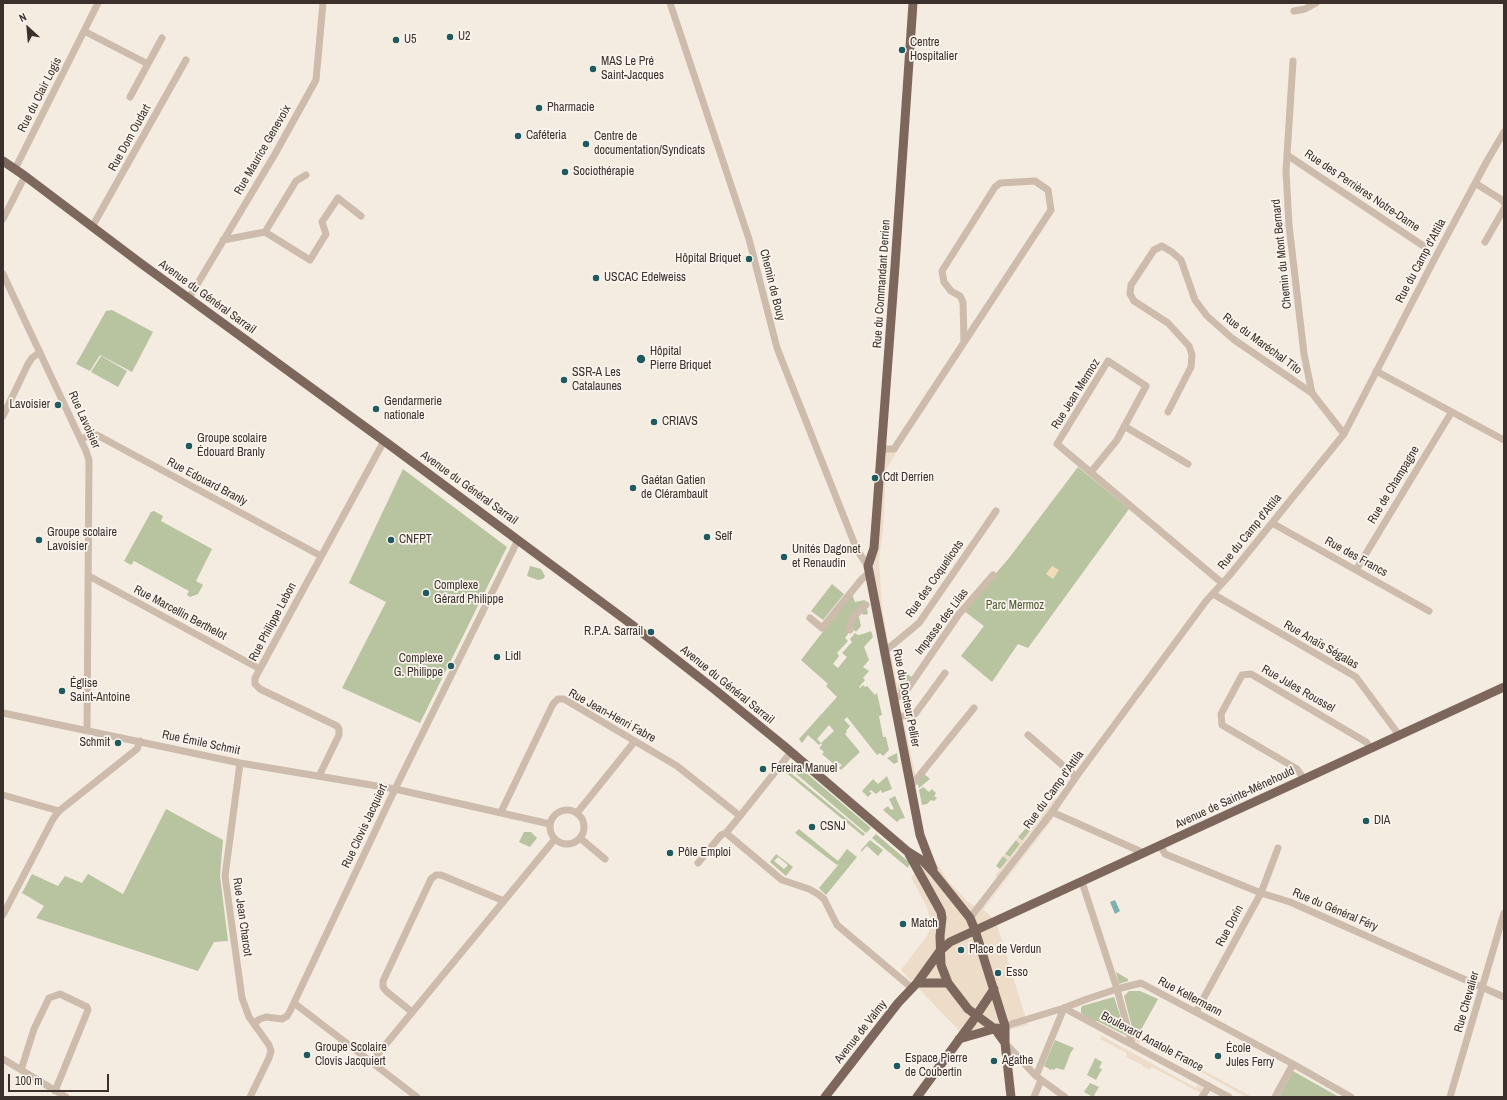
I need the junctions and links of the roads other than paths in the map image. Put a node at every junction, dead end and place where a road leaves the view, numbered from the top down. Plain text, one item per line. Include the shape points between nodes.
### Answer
1 (98, 3) edge
2 (323, 3) edge
3 (670, 3) edge
4 (913, 3) edge
5 (1316, 3) edge
6 (1294, 11) dead end
7 (84, 31) junction
8 (162, 38) dead end
9 (186, 60) dead end
10 (1294, 61) dead end
11 (148, 64) junction
12 (130, 97) dead end
13 (1504, 132) edge
14 (1287, 155) junction
15 (3, 161) edge
16 (15, 169) junction
17 (306, 175) dead end
18 (24, 176) junction
19 (1475, 183) junction
20 (1504, 203) edge
21 (1504, 209) edge
22 (361, 216) dead end
23 (3, 219) edge
24 (92, 227) junction
25 (265, 232) junction
26 (223, 240) junction
27 (1485, 242) dead end
28 (1425, 246) dead end
29 (3, 274) edge
30 (189, 298) junction
31 (964, 341) junction
32 (40, 352) junction
33 (1376, 371) junction
34 (1312, 393) junction
35 (1168, 412) dead end
36 (1451, 412) junction
37 (3, 416) edge
38 (1124, 426) junction
39 (1344, 434) junction
40 (81, 439) junction
41 (1504, 440) edge
42 (384, 441) junction
43 (881, 449) junction
44 (1188, 464) dead end
45 (1091, 472) junction
46 (996, 511) dead end
47 (1272, 523) junction
48 (518, 540) junction
49 (321, 556) junction
50 (868, 569) junction
51 (1356, 570) junction
52 (993, 575) dead end
53 (89, 576) junction
54 (1222, 583) junction
55 (1213, 594) junction
56 (866, 605) dead end
57 (1429, 611) dead end
58 (810, 618) dead end
59 (850, 630) dead end
60 (884, 652) junction
61 (260, 669) junction
62 (945, 673) dead end
63 (1504, 687) edge
64 (893, 699) junction
65 (974, 708) dead end
66 (3, 713) edge
67 (897, 717) junction
68 (88, 731) junction
69 (1028, 735) dead end
70 (1399, 735) junction
71 (140, 741) junction
72 (635, 741) junction
73 (1371, 748) junction
74 (791, 752) junction
75 (240, 763) junction
76 (319, 776) junction
77 (1076, 777) junction
78 (1304, 779) junction
79 (911, 786) junction
80 (395, 789) junction
81 (3, 795) edge
82 (59, 811) junction
83 (502, 812) junction
84 (1052, 812) junction
85 (577, 813) junction
86 (740, 816) junction
87 (550, 824) junction
88 (726, 833) junction
89 (920, 835) junction
90 (580, 838) junction
91 (555, 839) junction
92 (1160, 846) junction
93 (1278, 848) dead end
94 (1144, 853) junction
95 (605, 859) dead end
96 (698, 863) dead end
97 (920, 863) junction
98 (934, 873) junction
99 (1082, 882) junction
100 (1260, 893) junction
101 (504, 901) junction
102 (1504, 913) edge
103 (3, 915) edge
104 (970, 918) junction
105 (976, 930) junction
106 (940, 951) junction
107 (948, 983) junction
108 (914, 985) junction
109 (1483, 987) junction
110 (994, 989) junction
111 (1117, 989) junction
112 (1504, 997) edge
113 (294, 1003) junction
114 (983, 1005) junction
115 (1064, 1008) junction
116 (968, 1009) junction
117 (412, 1012) junction
118 (1196, 1012) junction
119 (974, 1019) junction
120 (254, 1023) junction
121 (1005, 1026) junction
122 (995, 1029) junction
123 (959, 1039) junction
124 (1005, 1043) junction
125 (1132, 1044) junction
126 (3, 1060) edge
127 (372, 1061) junction
128 (1293, 1064) junction
129 (21, 1070) junction
130 (1038, 1078) junction
131 (1209, 1086) junction
132 (56, 1090) junction
133 (414, 1096) edge
134 (918, 1096) edge
135 (66, 1097) edge
136 (250, 1097) edge
137 (825, 1097) edge
138 (1011, 1097) edge
139 (1034, 1097) edge
140 (1065, 1097) edge
141 (1202, 1097) edge
142 (1229, 1097) edge
143 (1275, 1097) edge
144 (1351, 1097) edge
145 (1450, 1097) edge

1 - 7 street, Rue du Clair Logis
2 - 26 street, Rue Maurice Genevoix via 316,80
3 - 50 street, Chemin de Bouy via 749,240 777,348 858,550
4 - 43 main road, Rue du Commandant Derrien
5 - 6 street
7 - 11 street
7 - 16 street, Rue du Clair Logis
8 - 11 street
9 - 24 street, Rue Dom Oudart
10 - 14 street, Chemin du Mont Bernard
11 - 12 street
13 - 19 street, Rue du Camp d'Attila
14 - 28 street, Rue des Perrières Notre-Dame
14 - 34 street, Chemin du Mont Bernard via 1289,225 1304,354
15 - 16 main road, Avenue du Général Sarrail
16 - 18 main road, Avenue du Général Sarrail
17 - 25 street via 296,181
18 - 23 street
18 - 24 main road, Avenue du Général Sarrail
19 - 20 street
19 - 33 street, Rue du Camp d'Attila
21 - 27 street
22 - 25 street via 338,198 322,222 326,234 310,260
24 - 30 main road, Avenue du Général Sarrail
25 - 26 street
26 - 30 street, Rue Maurice Genevoix
29 - 32 street, Rue Lavoisier
30 - 42 main road, Avenue du Général Sarrail
31 - 31 street via 1051,210 1048,190 1035,181 1000,183 995,187 942,271 944,282 963,302
31 - 43 street via 894,450
32 - 37 street via 28,364
32 - 40 street, Rue Lavoisier
33 - 36 street
33 - 39 street, Rue du Camp d'Attila
34 - 35 street, Rue du Maréchal Tito via 1233,339 1207,316 1195,300 1181,260 1162,246 1154,250 1131,285 1130,294 1134,301 1168,323 1189,346 1192,355 1191,367
34 - 39 street, Chemin du Mont Bernard
36 - 41 street
36 - 51 street, Rue de Champagne
38 - 44 street
38 - 45 street, Rue Jean Mermoz via 1117,440
38 - 45 street, Rue Jean Mermoz via 1146,386 1108,361 1058,444
39 - 47 street, Rue du Camp d'Attila
40 - 49 street, Rue Edouard Branly via 97,435
40 - 53 street, Rue Lavoisier via 89,460
42 - 48 main road, Avenue du Général Sarrail
42 - 49 street, Rue Philippe Lebon
43 - 50 main road, Rue du Commandant Derrien via 874,548
45 - 54 street, Rue Jean Mermoz
46 - 60 street, Rue des Coquelicots via 919,623
47 - 51 street, Rue des Francs
47 - 54 street, Rue du Camp d'Attila
48 - 74 main road, Avenue du Général Sarrail via 685,666
48 - 80 street, Rue Clovis Jacquiert
49 - 61 street, Rue Philippe Lebon
50 - 58 street via 822,628
50 - 60 main road, Rue du Docteur Pellier
51 - 57 street, Rue des Francs
52 - 64 street, Impasse des Lilas via 959,614 904,694
53 - 61 street, Rue Marcellin Berthelot
53 - 68 street, Rue Lavoisier
54 - 55 street, Rue du Camp d'Attila
55 - 70 street, Rue Anaïs Ségalas via 1356,677
55 - 77 street, Rue du Camp d'Attila
56 - 59 street via 852,618
60 - 64 main road, Rue du Docteur Pellier
61 - 76 street, Rue Philippe Lebon via 255,681 260,689 339,729 339,735
62 - 67 street via 915,714
63 - 70 main road, Avenue de Sainte-Ménehould
64 - 67 main road, Rue du Docteur Pellier
65 - 79 street
66 - 68 street, Rue Émile Schmit
67 - 79 main road, Rue du Docteur Pellier
68 - 71 street, Rue Émile Schmit
69 - 77 street
70 - 73 main road, Avenue de Sainte-Ménehould
71 - 75 street, Rue Émile Schmit
71 - 82 street via 137,749
72 - 83 street, Rue Jean-Henri Fabre via 564,699 558,699 553,704
72 - 85 street
72 - 86 street, Rue Jean-Henri Fabre via 677,766
73 - 78 main road, Avenue de Sainte-Ménehould
73 - 78 street, Rue Jules Roussel via 1366,742 1251,674 1242,675 1221,714 1222,725 1297,769
74 - 86 street
74 - 97 main road, Avenue du Général Sarrail
75 - 76 street, Rue Émile Schmit
75 - 120 street, Rue Jean Charcot via 225,876 242,998 245,1009
76 - 80 street, Rue Émile Schmit
77 - 84 street, Rue du Camp d'Attila
78 - 92 main road, Avenue de Sainte-Ménehould
79 - 89 main road, Rue du Docteur Pellier
80 - 83 street
80 - 113 street, Rue Clovis Jacquiert
81 - 82 street
82 - 103 street
83 - 87 street
84 - 94 street
84 - 104 street, Rue du Camp d'Attila
85 - 87 street via 560,811 552,818
85 - 90 street via 584,825
86 - 88 street
87 - 91 street
88 - 96 street via 721,835
88 - 108 street via 782,880 818,894 824,899 837,925
89 - 97 main road, Rue du Docteur Pellier
89 - 98 main road, Rue du Docteur Pellier
90 - 91 street via 570,844
90 - 95 street
91 - 101 street
92 - 94 main road, Avenue de Sainte-Ménehould
92 - 100 street, Rue du Général Féry via 1165,854
93 - 100 street, Rue Dorin
94 - 99 main road, Avenue de Sainte-Ménehould
97 - 98 main road
97 - 106 main road via 941,912
98 - 104 main road
99 - 105 main road, Avenue de Sainte-Ménehould
99 - 111 street
100 - 109 street, Rue du Général Féry via 1290,902
100 - 118 street, Rue Dorin
101 - 117 street
101 - 117 street via 441,875 431,879 383,981 386,992
102 - 109 street, Rue Chevalier
104 - 105 main road
105 - 106 main road via 950,942
105 - 110 main road
106 - 107 main road via 941,965
106 - 108 main road, Avenue de Valmy
107 - 108 main road
107 - 116 main road
108 - 137 main road, Avenue de Valmy
109 - 112 street, Rue du Général Féry
109 - 145 street, Rue Chevalier
110 - 114 main road
110 - 121 main road
111 - 115 street, Rue Kellermann
111 - 118 street, Rue Kellermann via 1141,983
111 - 125 street
113 - 120 street, Rue Clovis Jacquiert via 287,1016 282,1019 266,1017
113 - 127 street
114 - 116 main road
114 - 119 main road
115 - 121 street, Rue Kellermann
115 - 125 street, Boulevard Anatole France
115 - 130 street
116 - 119 main road
117 - 127 street
118 - 128 street, Rue Kellermann
119 - 122 main road
119 - 123 main road
120 - 136 street via 271,1051
121 - 122 main road
121 - 124 main road
122 - 123 main road
122 - 124 main road
123 - 134 main road
124 - 130 street
124 - 138 main road
125 - 131 street, Boulevard Anatole France
126 - 129 street
127 - 133 street
128 - 143 street
128 - 144 street, Rue Kellermann
129 - 132 street
129 - 132 street via 34,1029 49,998 60,994 87,1007
130 - 139 street
130 - 140 street
131 - 141 street
131 - 142 street, Boulevard Anatole France
132 - 135 street

